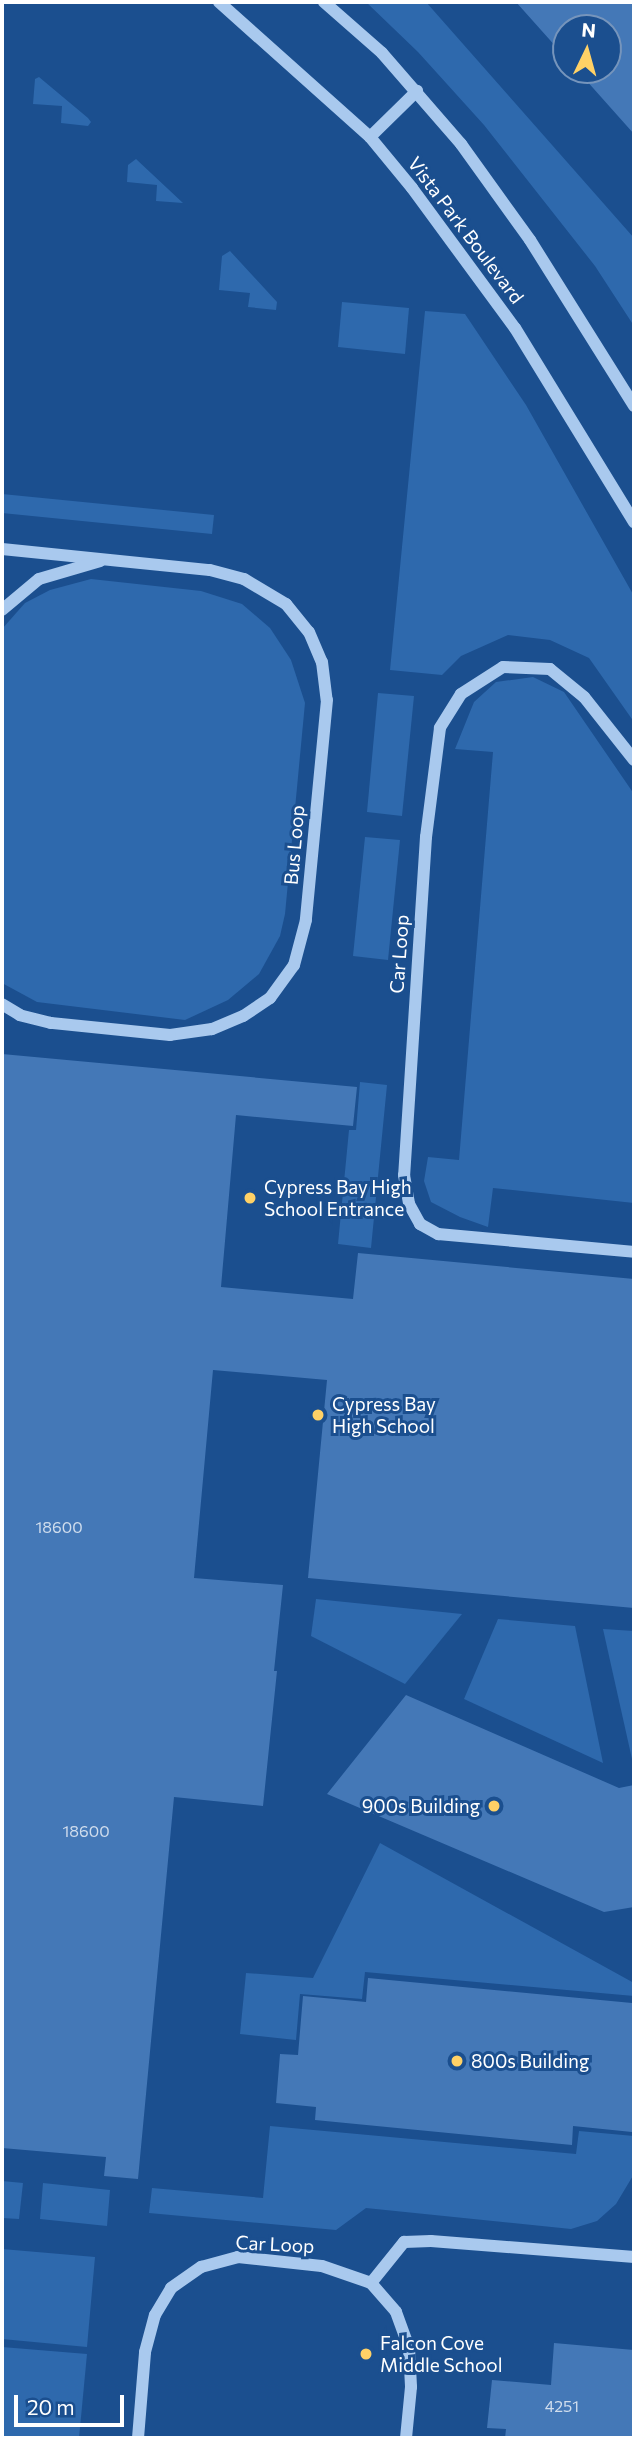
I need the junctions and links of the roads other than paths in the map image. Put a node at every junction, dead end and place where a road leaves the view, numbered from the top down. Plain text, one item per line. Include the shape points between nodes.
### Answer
1 (219, 2) edge
2 (324, 2) edge
3 (417, 91) junction
4 (370, 137) junction
5 (634, 406) edge
6 (634, 522) edge
7 (2, 549) edge
8 (107, 559) junction
9 (2, 610) edge
10 (634, 760) edge
11 (2, 1004) edge
12 (634, 1252) edge
13 (634, 2257) edge
14 (371, 2283) junction
15 (138, 2438) edge
16 (406, 2438) edge

1 - 4 street, Vista Park Boulevard
2 - 3 street
3 - 4 street
3 - 5 street via 530,240
4 - 6 street, Vista Park Boulevard via 515,328
7 - 8 street, Bus Loop
8 - 9 street, Bus Loop via 39,579
8 - 11 street, Bus Loop via 210,570 244,579 286,604 309,632 322,662 327,700 306,920 294,965 270,998 212,1029 170,1035 51,1023
10 - 12 street, Car Loop via 584,697 550,669 503,667 461,694 440,728 426,836 404,1175 409,1204 420,1224 438,1234
13 - 14 street via 404,2242
14 - 15 street, Car Loop via 322,2266 238,2257 201,2267 171,2288 155,2315 145,2352
14 - 16 street via 396,2312 409,2348

